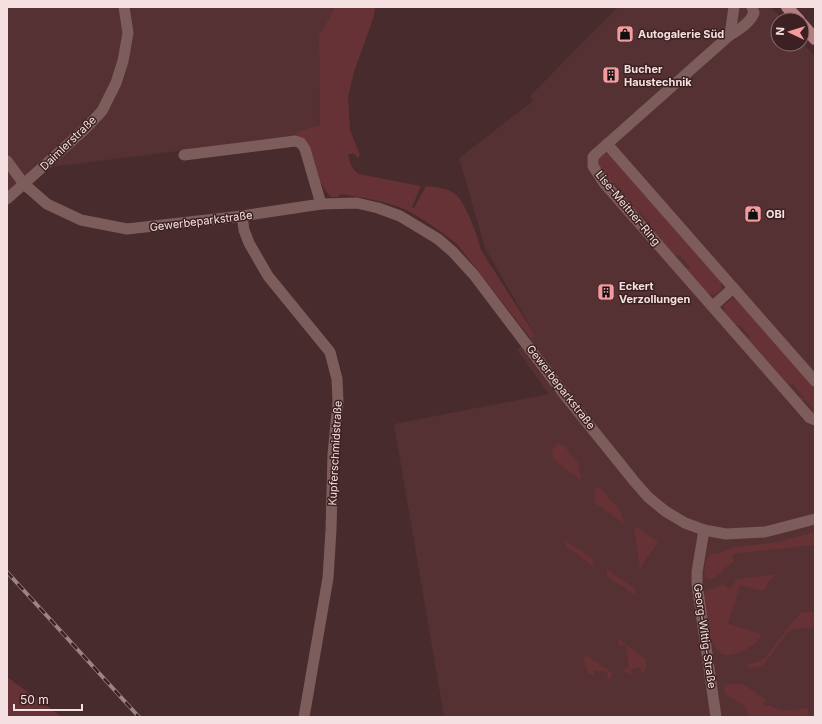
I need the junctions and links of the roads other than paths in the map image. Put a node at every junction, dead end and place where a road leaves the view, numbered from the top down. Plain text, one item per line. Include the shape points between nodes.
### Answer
1 (124, 7) edge
2 (734, 7) edge
3 (752, 7) edge
4 (730, 35) junction
5 (607, 144) junction
6 (184, 155) dead end
7 (7, 161) edge
8 (24, 184) junction
9 (7, 199) edge
10 (321, 204) junction
11 (242, 216) junction
12 (733, 288) junction
13 (713, 306) junction
14 (815, 381) edge
15 (815, 420) edge
16 (815, 519) edge
17 (704, 530) junction
18 (304, 717) edge
19 (716, 717) edge

1 - 8 street, Daimlerstraße via 128,33 123,61 116,83 102,110 84,130
2 - 4 street
3 - 4 street, Lise-Meitner-Ring via 753,16
4 - 5 street, Lise-Meitner-Ring
5 - 12 street
5 - 13 street, Lise-Meitner-Ring via 593,157 593,166 604,182
6 - 10 street via 295,141 301,143
7 - 8 street
8 - 9 street, Daimlerstraße
8 - 11 street, Gewerbeparkstraße via 47,204 81,220 127,229
10 - 11 street, Gewerbeparkstraße
10 - 17 street, Gewerbeparkstraße via 357,204 378,208 400,216 438,239 474,276 648,497 678,519
11 - 18 street, Kupferschmidstraße via 249,243 268,276 330,352 337,379 338,402 332,454 328,578
12 - 13 street
12 - 14 street
13 - 15 street, Lise-Meitner-Ring via 810,418
16 - 17 street, Gewerbeparkstraße via 765,532 746,534
17 - 19 street, Georg-Wittig-Straße via 697,584

